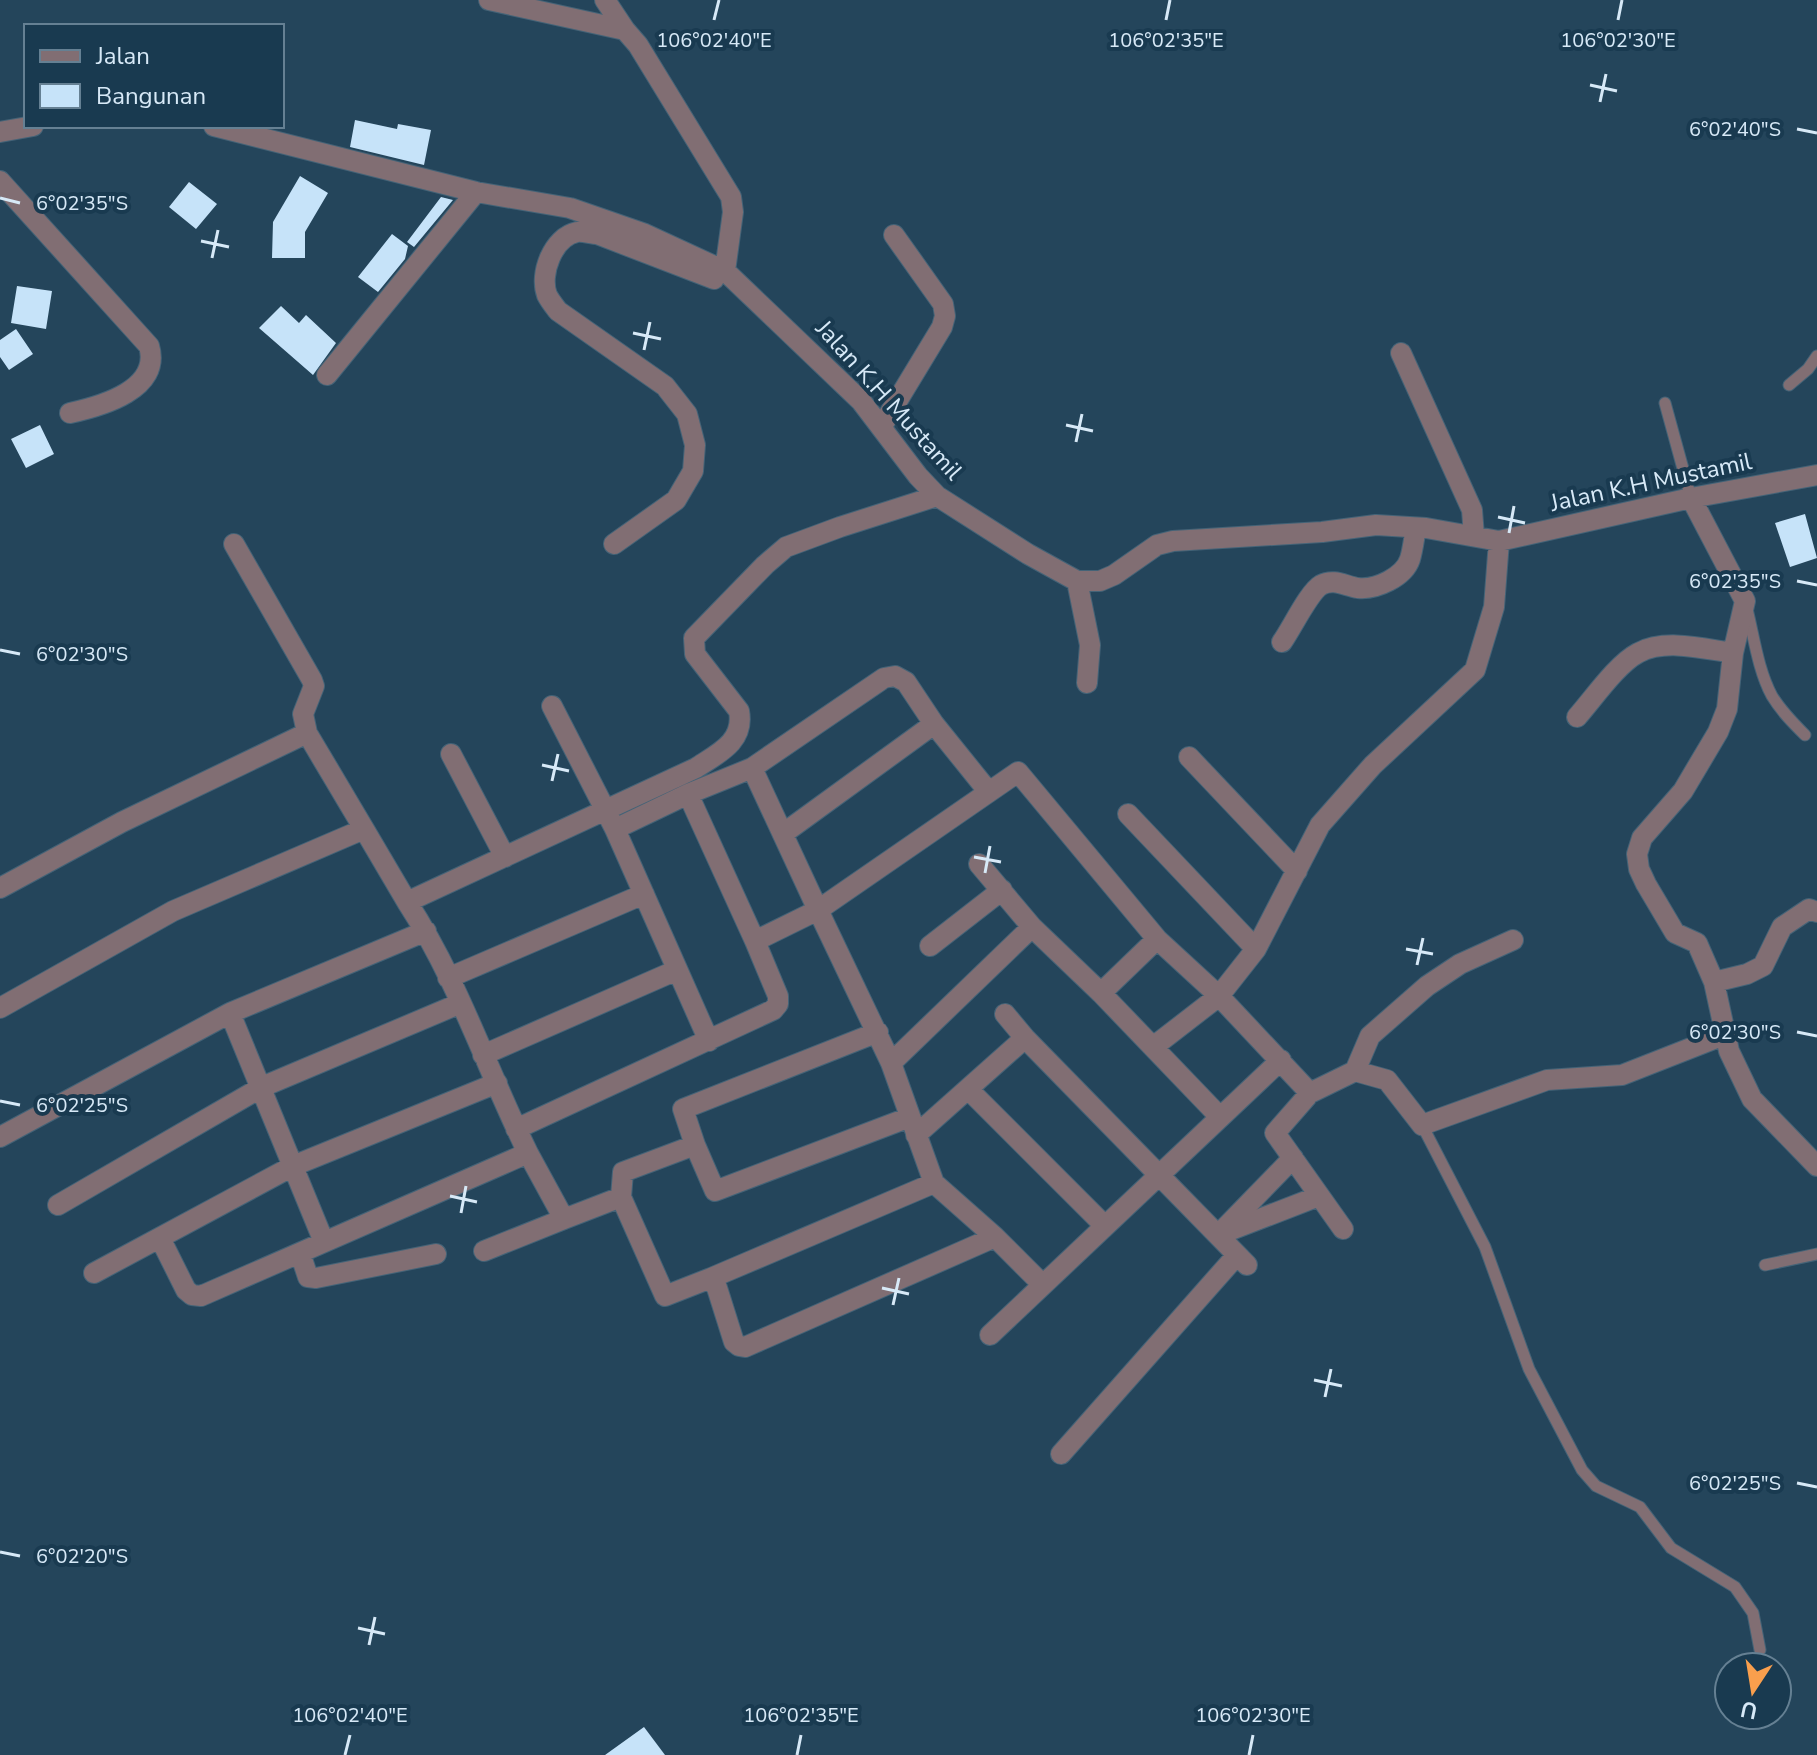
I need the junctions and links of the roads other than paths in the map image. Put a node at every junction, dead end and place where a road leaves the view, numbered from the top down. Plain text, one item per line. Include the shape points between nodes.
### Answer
1 (489, 0) edge
2 (605, 0) edge
3 (625, 30) junction
4 (24, 128) edge
5 (222, 128) edge
6 (0, 132) edge
7 (0, 181) edge
8 (476, 192) junction
9 (894, 235) dead end
10 (725, 271) junction
11 (747, 289) junction
12 (1401, 353) dead end
13 (1817, 356) edge
14 (327, 375) dead end
15 (1789, 385) dead end
16 (1665, 403) dead end
17 (70, 413) dead end
18 (882, 426) junction
19 (1817, 475) edge
20 (937, 496) junction
21 (1691, 498) junction
22 (1416, 528) junction
23 (1474, 536) junction
24 (1499, 541) junction
25 (234, 544) dead end
26 (614, 544) dead end
27 (1077, 581) junction
28 (1745, 601) junction
29 (1282, 642) dead end
30 (1733, 653) junction
31 (1087, 683) dead end
32 (552, 706) dead end
33 (1577, 717) dead end
34 (934, 724) junction
35 (307, 733) junction
36 (1805, 735) dead end
37 (451, 754) dead end
38 (1189, 757) dead end
39 (752, 768) junction
40 (988, 791) junction
41 (688, 794) junction
42 (1128, 814) dead end
43 (610, 820) junction
44 (364, 829) junction
45 (784, 833) junction
46 (505, 857) junction
47 (979, 864) dead end
48 (1297, 871) junction
49 (0, 888) edge
50 (1002, 890) junction
51 (644, 894) junction
52 (407, 902) junction
53 (818, 910) junction
54 (1817, 912) edge
55 (1032, 927) junction
56 (426, 931) junction
57 (1157, 939) junction
58 (1513, 940) dead end
59 (755, 941) junction
60 (930, 946) dead end
61 (1256, 949) junction
62 (677, 970) junction
63 (448, 978) junction
64 (1714, 982) junction
65 (1101, 993) junction
66 (1219, 996) junction
67 (461, 1003) junction
68 (0, 1008) edge
69 (230, 1013) junction
70 (1005, 1014) dead end
71 (878, 1032) junction
72 (1724, 1035) junction
73 (1025, 1038) junction
74 (709, 1041) junction
75 (1153, 1047) junction
76 (483, 1055) junction
77 (1281, 1060) junction
78 (891, 1063) junction
79 (1355, 1071) junction
80 (497, 1083) junction
81 (262, 1087) junction
82 (968, 1089) junction
83 (1310, 1093) junction
84 (1220, 1117) junction
85 (1422, 1125) junction
86 (913, 1126) junction
87 (516, 1129) junction
88 (0, 1137) edge
89 (695, 1145) junction
90 (528, 1153) junction
91 (1293, 1158) junction
92 (293, 1166) junction
93 (1817, 1166) edge
94 (1159, 1175) junction
95 (934, 1183) junction
96 (1319, 1196) junction
97 (621, 1197) junction
98 (58, 1205) dead end
99 (564, 1219) junction
100 (1105, 1226) junction
101 (1343, 1229) dead end
102 (1218, 1235) junction
103 (995, 1237) junction
104 (160, 1238) junction
105 (324, 1242) junction
106 (484, 1251) dead end
107 (300, 1253) junction
108 (436, 1254) dead end
109 (1817, 1254) edge
110 (1765, 1265) dead end
111 (94, 1273) dead end
112 (711, 1278) junction
113 (1043, 1285) junction
114 (990, 1335) dead end
115 (1061, 1454) dead end
116 (1760, 1650) dead end

1 - 3 street
2 - 3 street
3 - 10 street via 731,197
4 - 6 street
5 - 8 street, Jalan K.H Mustamil
7 - 17 street via 149,346 153,359 143,381 103,405
8 - 10 street, Jalan K.H Mustamil via 607,219
8 - 14 street
9 - 18 street via 943,304 945,316
10 - 11 street, Jalan K.H Mustamil
11 - 18 street, Jalan K.H Mustamil
11 - 26 street via 597,234 578,232 559,241 545,275 547,294 558,311 665,386 687,414 695,445 693,471 676,500
12 - 23 street via 1472,510
13 - 15 lane
16 - 21 lane
18 - 20 street, Jalan K.H Mustamil
19 - 21 street, Jalan K.H Mustamil
20 - 27 street, Jalan K.H Mustamil
20 - 43 street via 786,547 765,565 694,638 695,654 739,711 732,743
21 - 24 street, Jalan K.H Mustamil
21 - 28 street
22 - 23 street, Jalan K.H Mustamil
22 - 27 street, Jalan K.H Mustamil via 1376,525 1173,541 1157,545 1100,581
22 - 29 street via 1406,567 1377,586 1325,582 1314,590
23 - 24 street, Jalan K.H Mustamil
24 - 48 street via 1494,607 1475,670 1341,801 1320,825
25 - 35 street via 312,680 303,714
27 - 31 street via 1090,645
28 - 30 street
28 - 36 lane via 1772,695
30 - 33 street via 1677,646 1638,652
30 - 64 street via 1727,709 1718,732 1683,791 1642,838 1637,854 1646,884 1675,933 1697,943
32 - 43 street
34 - 39 street via 906,682 884,678
34 - 40 street
34 - 45 street
35 - 44 street
35 - 49 street
37 - 46 street
38 - 48 street
39 - 41 street
39 - 45 street
40 - 53 street
40 - 57 street via 1018,772
41 - 43 street
41 - 59 street
42 - 61 street
43 - 46 street
43 - 51 street
44 - 52 street
44 - 68 street via 173,911
45 - 53 street
46 - 52 street
47 - 50 street
48 - 61 street
50 - 55 street
50 - 60 street
51 - 62 street
51 - 63 street
52 - 56 street
53 - 59 street
53 - 71 street
54 - 64 street via 1809,909 1782,927 1763,966
55 - 65 street
55 - 78 street
56 - 63 street
56 - 69 street
57 - 65 street
57 - 66 street
58 - 79 street via 1427,986 1370,1036
59 - 74 street via 778,1004
61 - 66 street
62 - 74 street
62 - 76 street
63 - 67 street
64 - 72 street
65 - 75 street
66 - 75 street
66 - 77 street
67 - 76 street
67 - 81 street
69 - 81 street
69 - 88 street
70 - 73 street
71 - 78 street
71 - 89 street via 683,1109
72 - 85 street via 1622,1075 1547,1080
72 - 93 street via 1752,1099
73 - 82 street
73 - 94 street
74 - 87 street
75 - 84 street
76 - 80 street
77 - 83 street
77 - 84 street
78 - 86 street
79 - 83 street
79 - 85 street via 1387,1080
80 - 87 street
80 - 92 street
81 - 92 street
81 - 98 street
82 - 86 street
82 - 100 street
83 - 91 street via 1275,1133
84 - 94 street
85 - 116 lane via 1485,1247 1529,1369 1582,1470 1596,1486 1640,1507 1671,1548 1735,1587 1753,1613
86 - 89 street via 715,1191
86 - 95 street
87 - 90 street
89 - 97 street via 623,1172
90 - 99 street
90 - 105 street
91 - 96 street
91 - 102 street
92 - 104 street
92 - 105 street
94 - 100 street
94 - 102 street
95 - 103 street
95 - 112 street
96 - 101 street
96 - 102 street
97 - 99 street
97 - 112 street via 665,1296
99 - 106 street
100 - 113 street
102 - 115 street via 1242,1260
103 - 112 street via 745,1347 734,1342
103 - 113 street
104 - 107 street via 186,1290 201,1296
104 - 111 street
105 - 107 street
107 - 108 street via 308,1277 316,1278
109 - 110 lane
113 - 114 street

